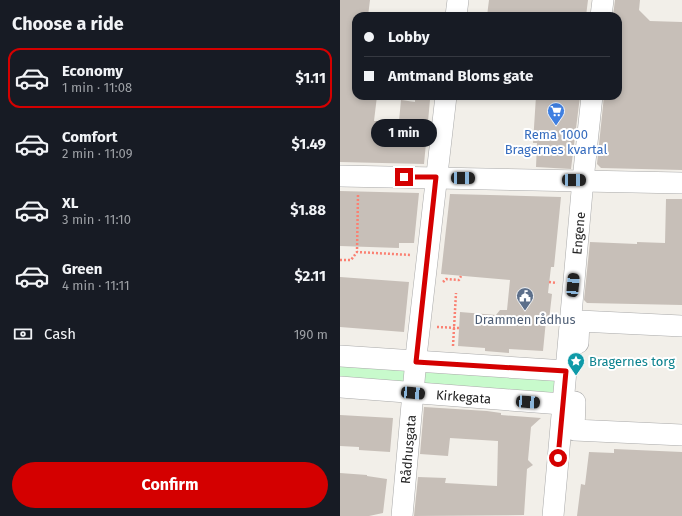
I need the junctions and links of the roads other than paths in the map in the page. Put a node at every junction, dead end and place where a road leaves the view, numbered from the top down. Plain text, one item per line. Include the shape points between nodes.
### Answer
1 (458, 0) edge
2 (603, 0) edge
3 (456, 12) edge
4 (602, 12) edge
5 (446, 100) edge
6 (592, 100) edge
7 (349, 176) edge
8 (436, 177) junction
9 (583, 180) junction
10 (682, 183) edge
11 (682, 326) edge
12 (340, 356) edge
13 (416, 362) junction
14 (566, 371) junction
15 (340, 387) edge
16 (413, 393) junction
17 (562, 404) junction
18 (682, 435) edge
19 (402, 516) edge
20 (553, 516) edge

1 - 3 street
2 - 4 street
5 - 8 street, Rådhusgata
6 - 9 street, Engene
7 - 8 street
8 - 9 street
8 - 13 street, Rådhusgata
9 - 10 street
9 - 14 street, Engene
11 - 18 street via 579,321 574,430
12 - 13 street
13 - 14 street
13 - 16 street, Rådhusgata
14 - 17 street, Engene
15 - 16 street, Kirkegata
16 - 17 street, Kirkegata
16 - 19 street, Rådhusgata
17 - 20 street, Engene

